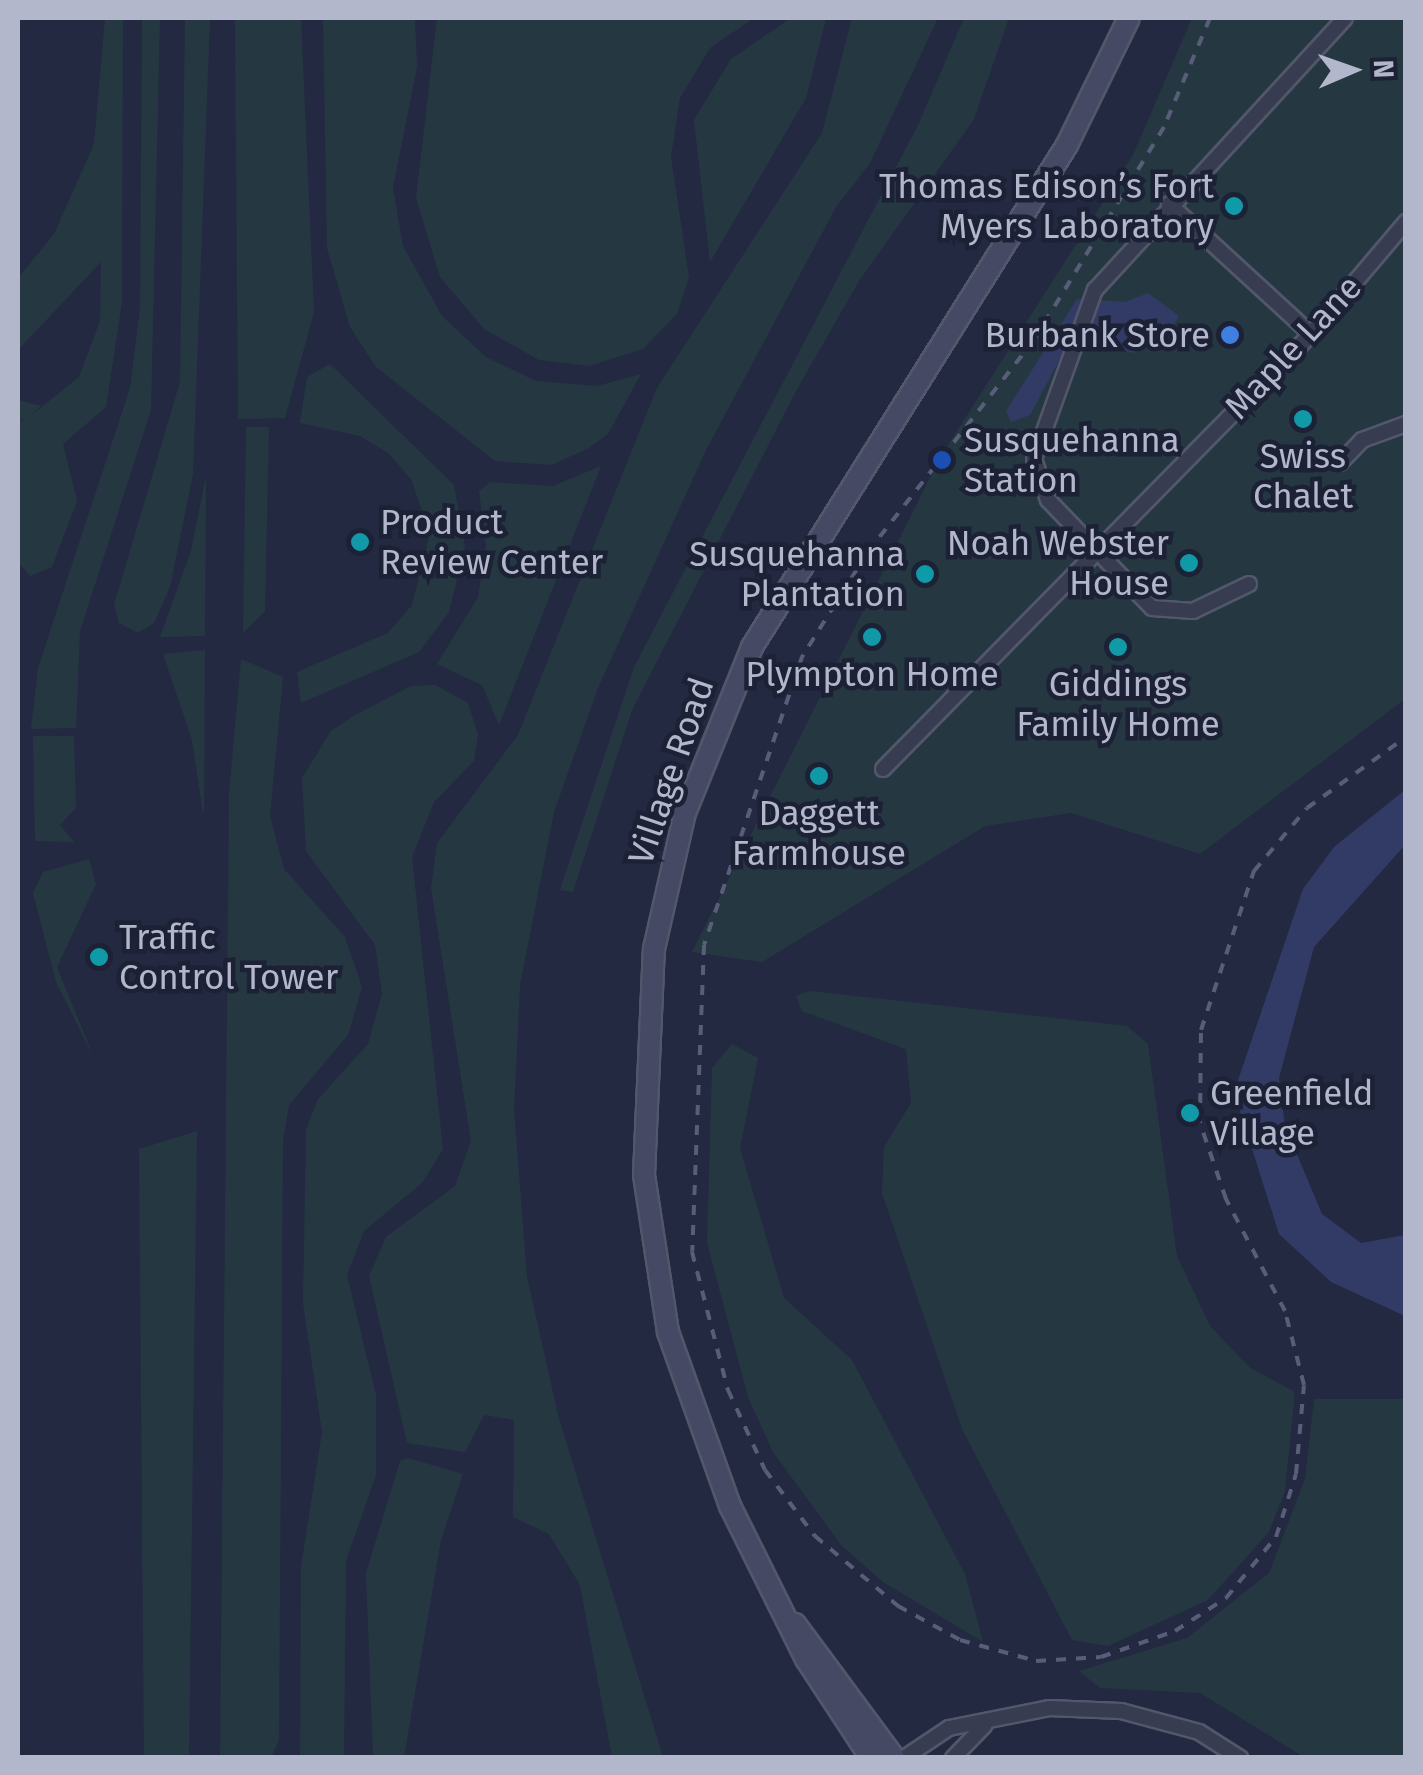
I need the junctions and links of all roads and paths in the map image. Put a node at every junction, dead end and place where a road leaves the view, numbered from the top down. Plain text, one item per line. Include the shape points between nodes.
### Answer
1 (1130, 18) edge
2 (1345, 18) edge
3 (1169, 204) junction
4 (1406, 222) edge
5 (1311, 334) junction
6 (1406, 424) edge
7 (1340, 463) dead end
8 (1098, 550) junction
9 (1250, 584) dead end
10 (883, 769) dead end
11 (793, 1623) junction
12 (984, 1726) junction
13 (872, 1758) edge
14 (894, 1758) edge
15 (904, 1758) edge
16 (952, 1758) edge
17 (1240, 1758) edge

1 - 11 street, Village Road via 1067,145 766,620 704,755 665,890 643,1076 657,1282 706,1451
2 - 3 street
3 - 5 street
3 - 8 street via 1095,290 1034,474
4 - 5 street, Maple Lane
5 - 8 street, Maple Lane
6 - 7 street via 1362,440
8 - 9 street via 1144,603 1166,612 1193,611
8 - 10 street, Maple Lane
11 - 13 street, Village Road via 806,1659
11 - 14 street, Village Road via 820,1647
12 - 15 street via 949,1728
12 - 16 street
12 - 17 street via 1049,1708 1120,1711 1198,1732

